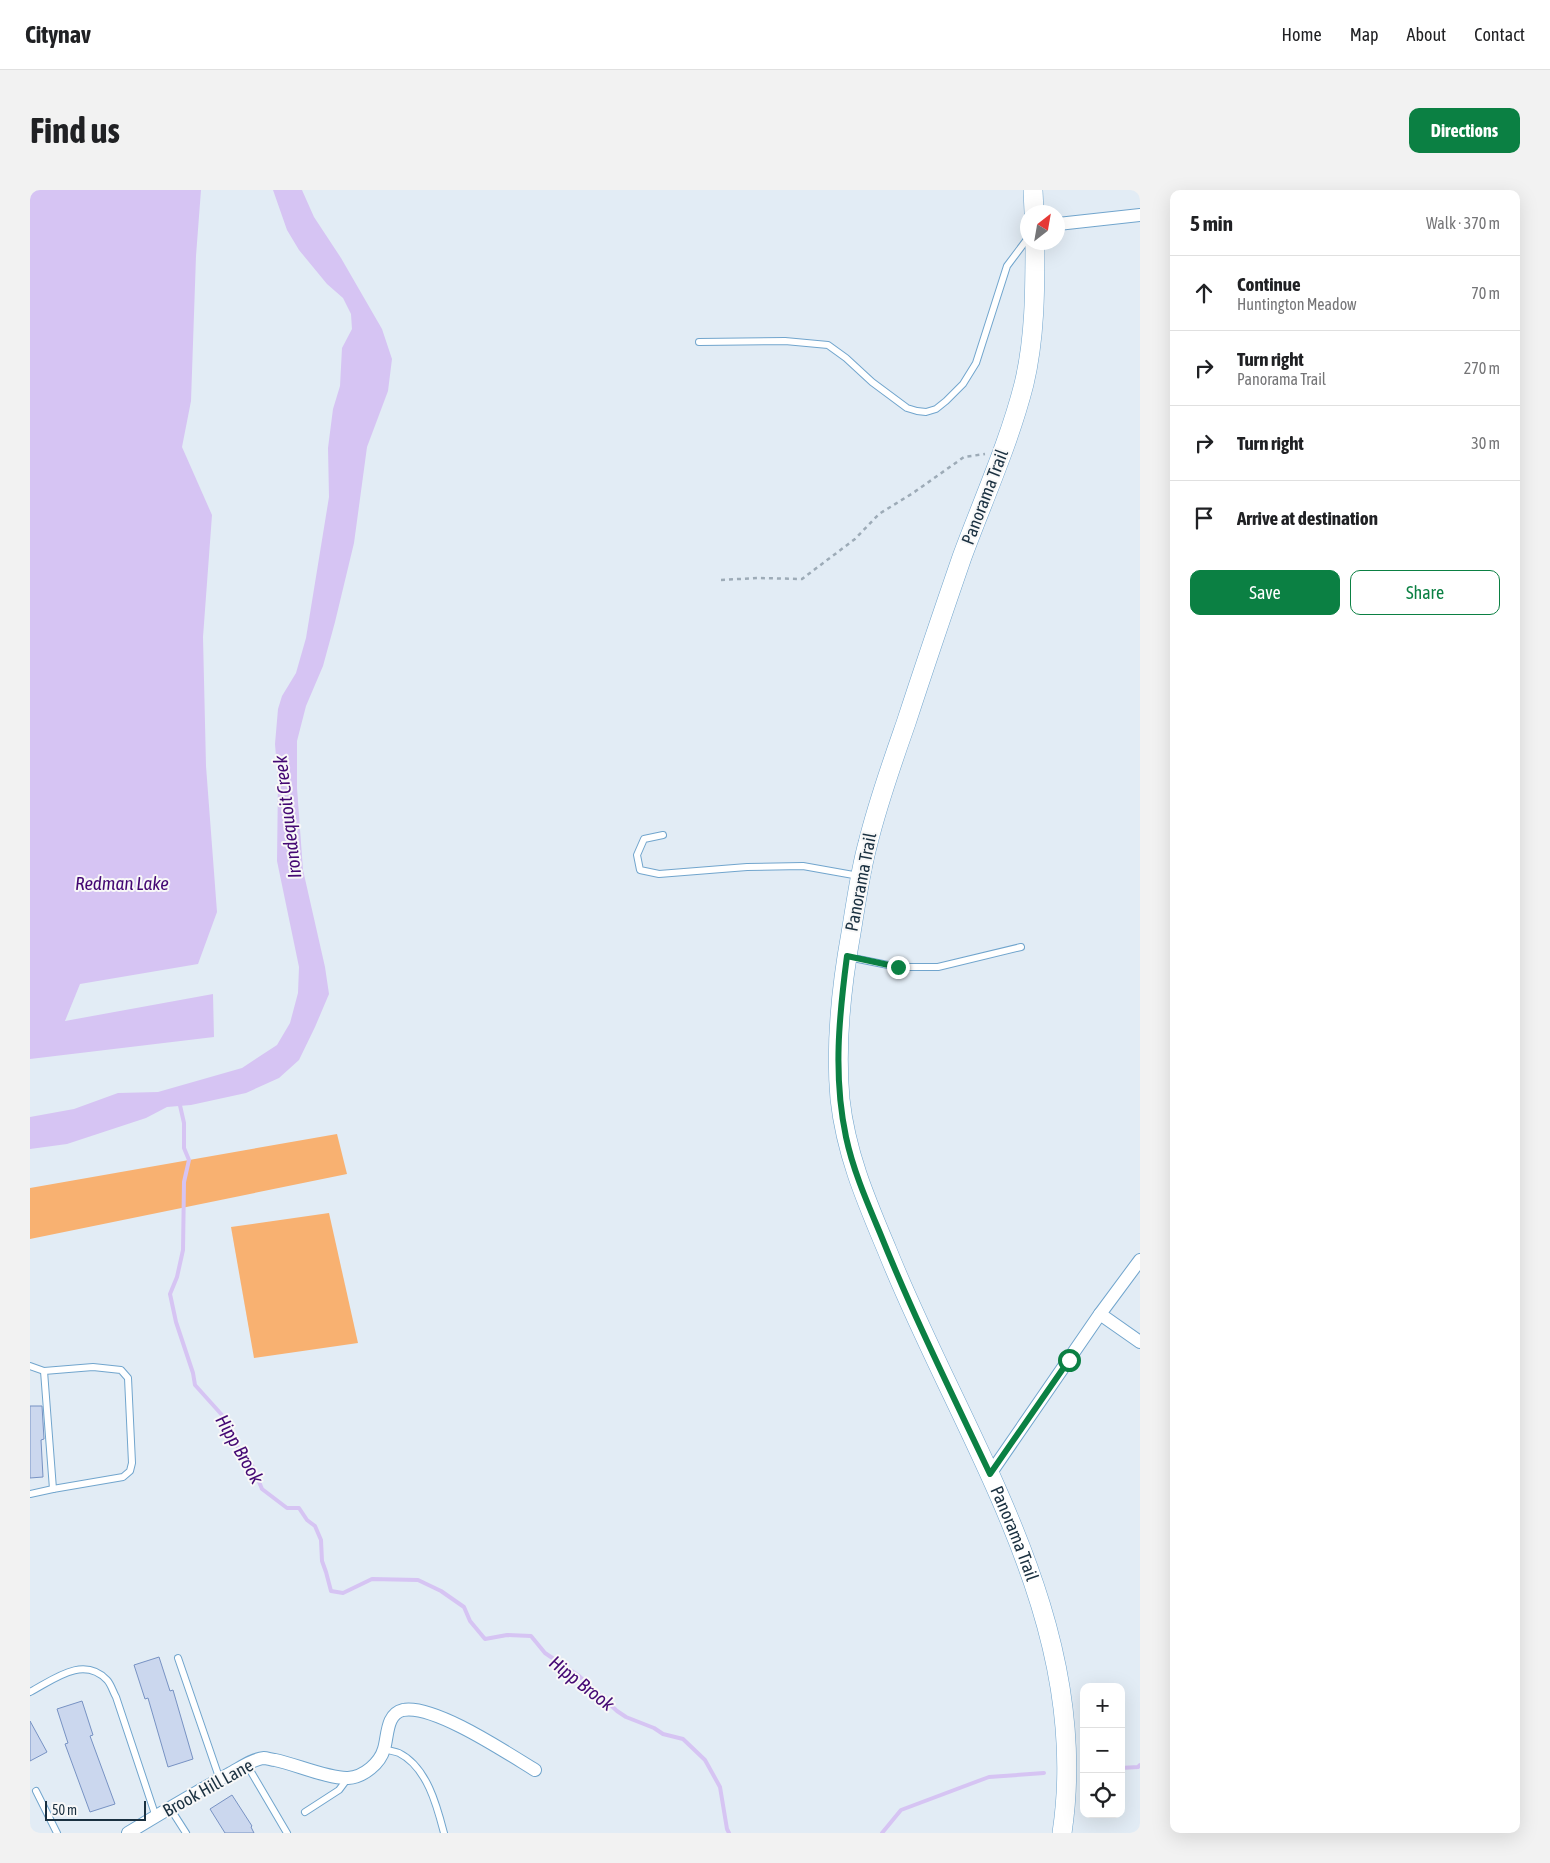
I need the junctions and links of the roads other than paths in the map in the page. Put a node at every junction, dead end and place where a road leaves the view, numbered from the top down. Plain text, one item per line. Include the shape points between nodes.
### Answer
1 (1033, 190) edge
2 (1034, 205) edge
3 (1140, 215) edge
4 (1065, 223) edge
5 (1020, 249) edge
6 (1035, 250) edge
7 (699, 342) dead end
8 (663, 835) dead end
9 (860, 876) junction
10 (1021, 947) dead end
11 (847, 956) junction
12 (1140, 1260) edge
13 (1100, 1314) junction
14 (1140, 1342) edge
15 (30, 1366) edge
16 (44, 1371) junction
17 (990, 1474) junction
18 (53, 1488) junction
19 (30, 1494) edge
20 (178, 1658) dead end
21 (30, 1692) edge
22 (384, 1749) junction
23 (247, 1764) junction
24 (535, 1770) dead end
25 (348, 1778) junction
26 (220, 1780) junction
27 (36, 1791) dead end
28 (170, 1808) junction
29 (305, 1812) dead end
30 (156, 1817) junction
31 (57, 1833) edge
32 (128, 1833) edge
33 (186, 1833) edge
34 (287, 1833) edge
35 (444, 1833) edge
36 (1062, 1833) edge

1 - 2 street
3 - 4 street
5 - 7 lane via 1007,266 976,363 963,384 946,401 926,412 907,408 828,345 785,341
6 - 9 street, Panorama Trail via 1033,326 1014,420 952,587 881,796
8 - 9 lane via 644,839 637,855 640,870 659,874 803,866
9 - 11 street, Panorama Trail
10 - 11 lane via 938,967 898,967
11 - 17 street, Panorama Trail via 839,1019 838,1065 846,1137 854,1169 905,1297
12 - 13 street
13 - 14 street
13 - 17 street
15 - 16 lane
16 - 18 lane
16 - 18 lane via 93,1366 121,1370 128,1378 130,1471 123,1477
17 - 36 street, Panorama Trail via 1023,1551 1043,1610 1058,1670 1068,1752
18 - 19 lane
20 - 26 lane
21 - 30 lane via 73,1669 96,1672 108,1681
22 - 24 street via 392,1718 401,1710 420,1710 474,1732
22 - 25 street via 377,1762 365,1773
22 - 35 lane via 400,1753 423,1776
23 - 25 street, Brook Hill Lane via 264,1758
23 - 26 street, Brook Hill Lane
23 - 34 lane
25 - 29 lane via 339,1790
26 - 28 street, Brook Hill Lane
27 - 31 lane
28 - 30 street, Brook Hill Lane
28 - 33 lane
30 - 32 street, Brook Hill Lane

